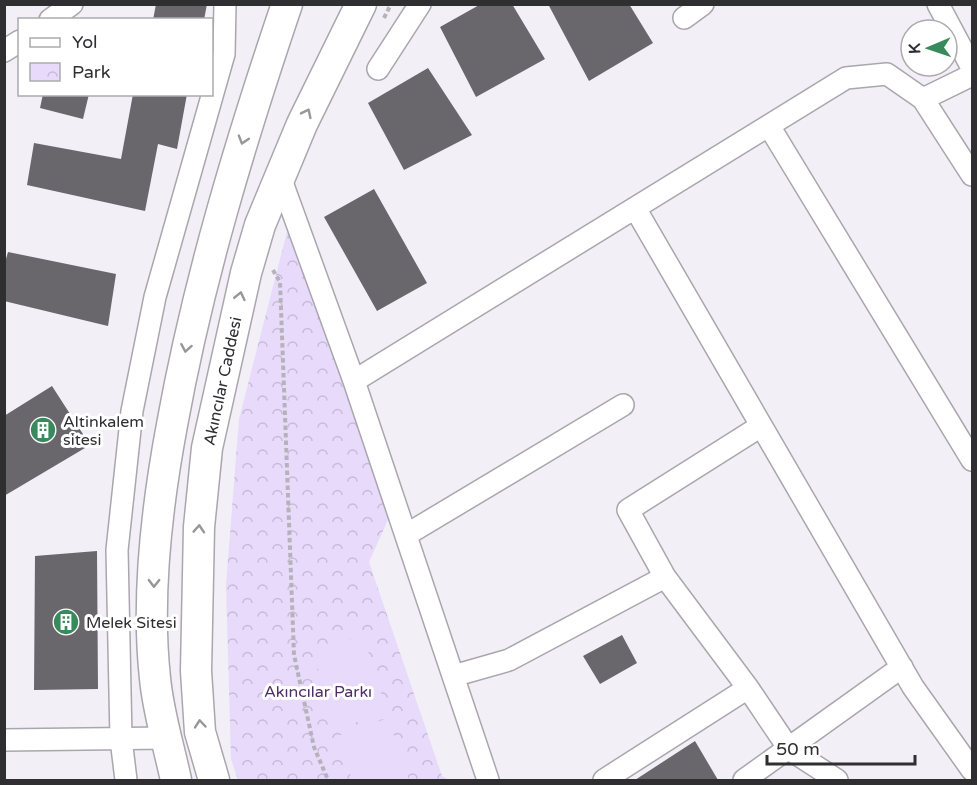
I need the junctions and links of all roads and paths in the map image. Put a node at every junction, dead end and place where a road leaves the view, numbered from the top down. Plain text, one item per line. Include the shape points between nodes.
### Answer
1 (72, 4) edge
2 (225, 4) edge
3 (287, 4) edge
4 (391, 4) edge
5 (420, 4) edge
6 (703, 4) edge
7 (938, 4) edge
8 (371, 14) edge
9 (53, 18) edge
10 (684, 18) dead end
11 (18, 42) edge
12 (4, 51) edge
13 (972, 68) edge
14 (378, 69) dead end
15 (972, 75) edge
16 (213, 92) edge
17 (212, 96) edge
18 (923, 99) junction
19 (769, 126) junction
20 (279, 174) junction
21 (972, 175) edge
22 (634, 208) junction
23 (267, 274) dead end
24 (354, 381) junction
25 (623, 405) dead end
26 (761, 426) junction
27 (972, 460) edge
28 (406, 535) junction
29 (665, 577) junction
30 (902, 667) junction
31 (453, 676) junction
32 (748, 688) junction
33 (167, 738) junction
34 (4, 740) edge
35 (121, 740) junction
36 (789, 749) junction
37 (972, 770) edge
38 (126, 780) edge
39 (176, 780) edge
40 (214, 780) edge
41 (328, 780) edge
42 (488, 780) edge
43 (604, 780) edge
44 (744, 780) edge
45 (837, 780) edge

1 - 9 street
2 - 16 street via 224,54
3 -> 33 main road via 227,191 192,322 165,464 153,633 155,679
4 - 8 path
5 - 14 street
6 - 10 street
7 - 13 street
20 -> 8 main road, Akıncılar Caddesi
11 - 12 street
15 - 18 street
17 - 35 street via 154,297 132,411 117,550
18 - 19 street via 887,74 846,78
18 - 21 street
19 - 22 street
19 - 27 street
20 - 24 street
40 -> 20 main road, Akıncılar Caddesi via 200,732 196,671 199,527 207,448 246,273
22 - 24 street
22 - 26 street
23 - 41 path via 269,263 280,282 294,655 314,747
24 - 28 street
25 - 28 street
26 - 29 street via 628,510
26 - 30 street
28 - 31 street
29 - 31 street via 508,660
29 - 32 street
30 - 36 street
30 - 37 street
31 - 42 street
32 - 36 street
32 - 43 street
33 - 35 street
33 - 39 main road
34 - 35 street
35 - 38 street
36 - 44 street
36 - 45 street

